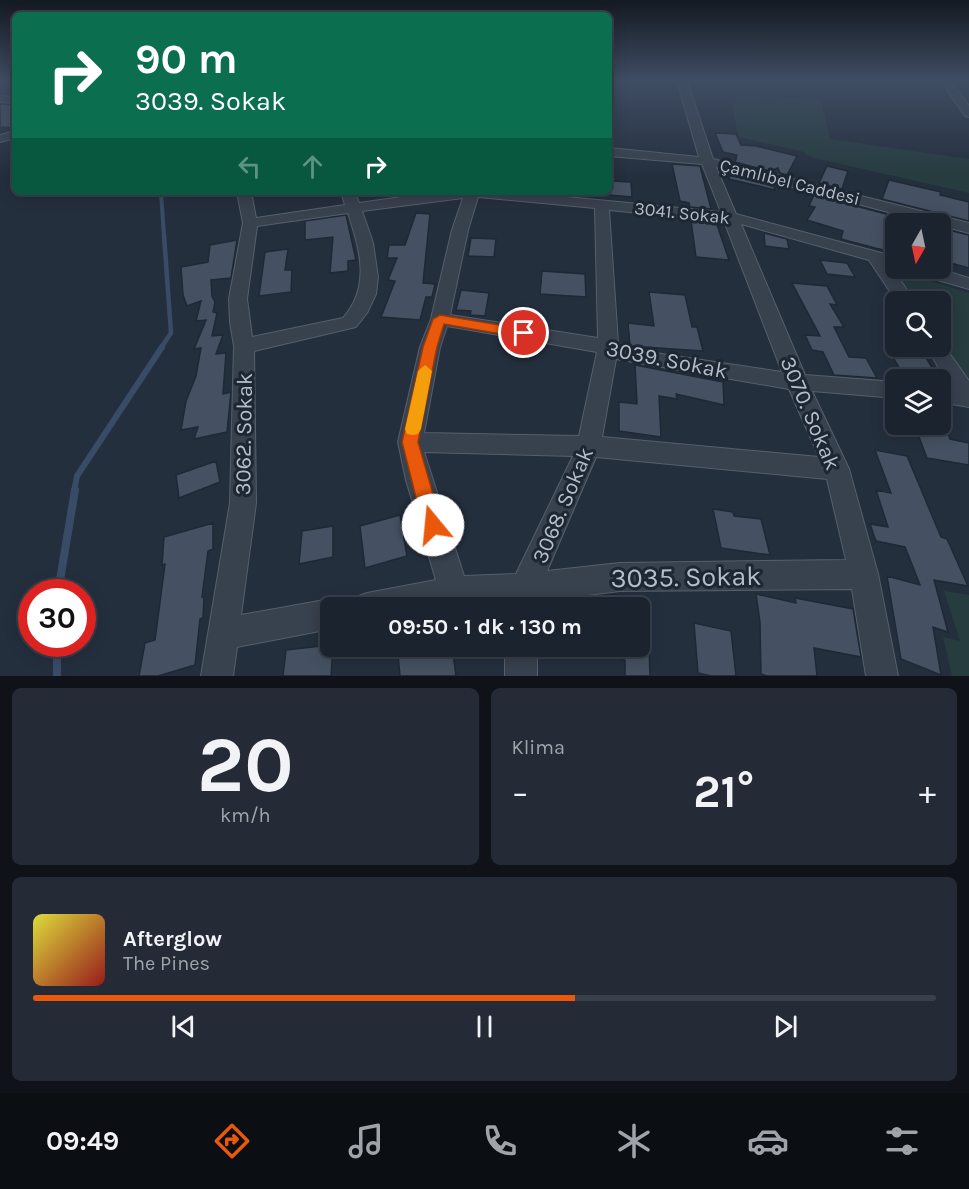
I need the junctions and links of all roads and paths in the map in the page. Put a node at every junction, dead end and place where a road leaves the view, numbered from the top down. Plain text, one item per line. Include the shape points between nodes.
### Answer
1 (692, 113) edge
2 (612, 145) edge
3 (612, 152) edge
4 (706, 158) junction
5 (245, 195) edge
6 (437, 195) edge
7 (471, 195) edge
8 (514, 195) edge
9 (351, 200) edge
10 (602, 206) junction
11 (730, 217) junction
12 (969, 220) edge
13 (250, 222) junction
14 (969, 228) edge
15 (875, 256) junction
16 (885, 259) edge
17 (951, 279) edge
18 (969, 284) edge
19 (899, 291) edge
20 (440, 319) junction
21 (244, 346) junction
22 (608, 347) junction
23 (943, 357) edge
24 (797, 382) junction
25 (885, 389) edge
26 (951, 395) edge
27 (968, 397) edge
28 (410, 442) junction
29 (589, 446) junction
30 (837, 469) junction
31 (864, 574) junction
32 (454, 591) junction
33 (423, 597) edge
34 (515, 597) edge
35 (525, 597) edge
36 (530, 597) edge
37 (320, 616) edge
38 (222, 634) junction
39 (521, 657) edge
40 (217, 676) edge
41 (521, 676) edge
42 (882, 676) edge

1 - 4 street, 3070. Sokak
2 - 4 street, Çamlıbel Caddesi
3 - 4 street, Çamlıbel Caddesi
4 - 11 street, 3070. Sokak
4 - 12 street, Çamlıbel Caddesi
4 - 14 street, Çamlıbel Caddesi
5 - 13 street, 3062. Sokak
6 - 9 street, 3041. Sokak
7 - 20 street
8 - 10 street, 3041. Sokak
9 - 13 street, 3041. Sokak
9 - 21 street via 368,254 370,279 360,312 349,323
10 - 11 street, 3041. Sokak
10 - 22 street, 3068. Sokak
11 - 15 street, 3041. Sokak
11 - 24 street, 3070. Sokak
13 - 21 street, 3062. Sokak via 238,298
15 - 16 street, 3041. Sokak
15 - 19 street
17 - 18 street
20 - 22 street, 3039. Sokak
20 - 28 street via 430,347
21 - 38 street, 3062. Sokak via 243,503
22 - 24 street, 3039. Sokak via 624,355
22 - 29 street, 3068. Sokak
23 - 27 street
24 - 25 street, 3039. Sokak
24 - 30 street, 3070. Sokak
26 - 27 street
28 - 29 street
28 - 32 street
29 - 30 street
29 - 35 street, 3068. Sokak
30 - 31 street, 3070. Sokak
31 - 36 street, 3035. Sokak via 620,577
31 - 42 street, 3070. Sokak
32 - 33 street, 3035. Sokak
32 - 34 street, 3035. Sokak
37 - 38 street
38 - 40 street, 3062. Sokak
39 - 41 street

